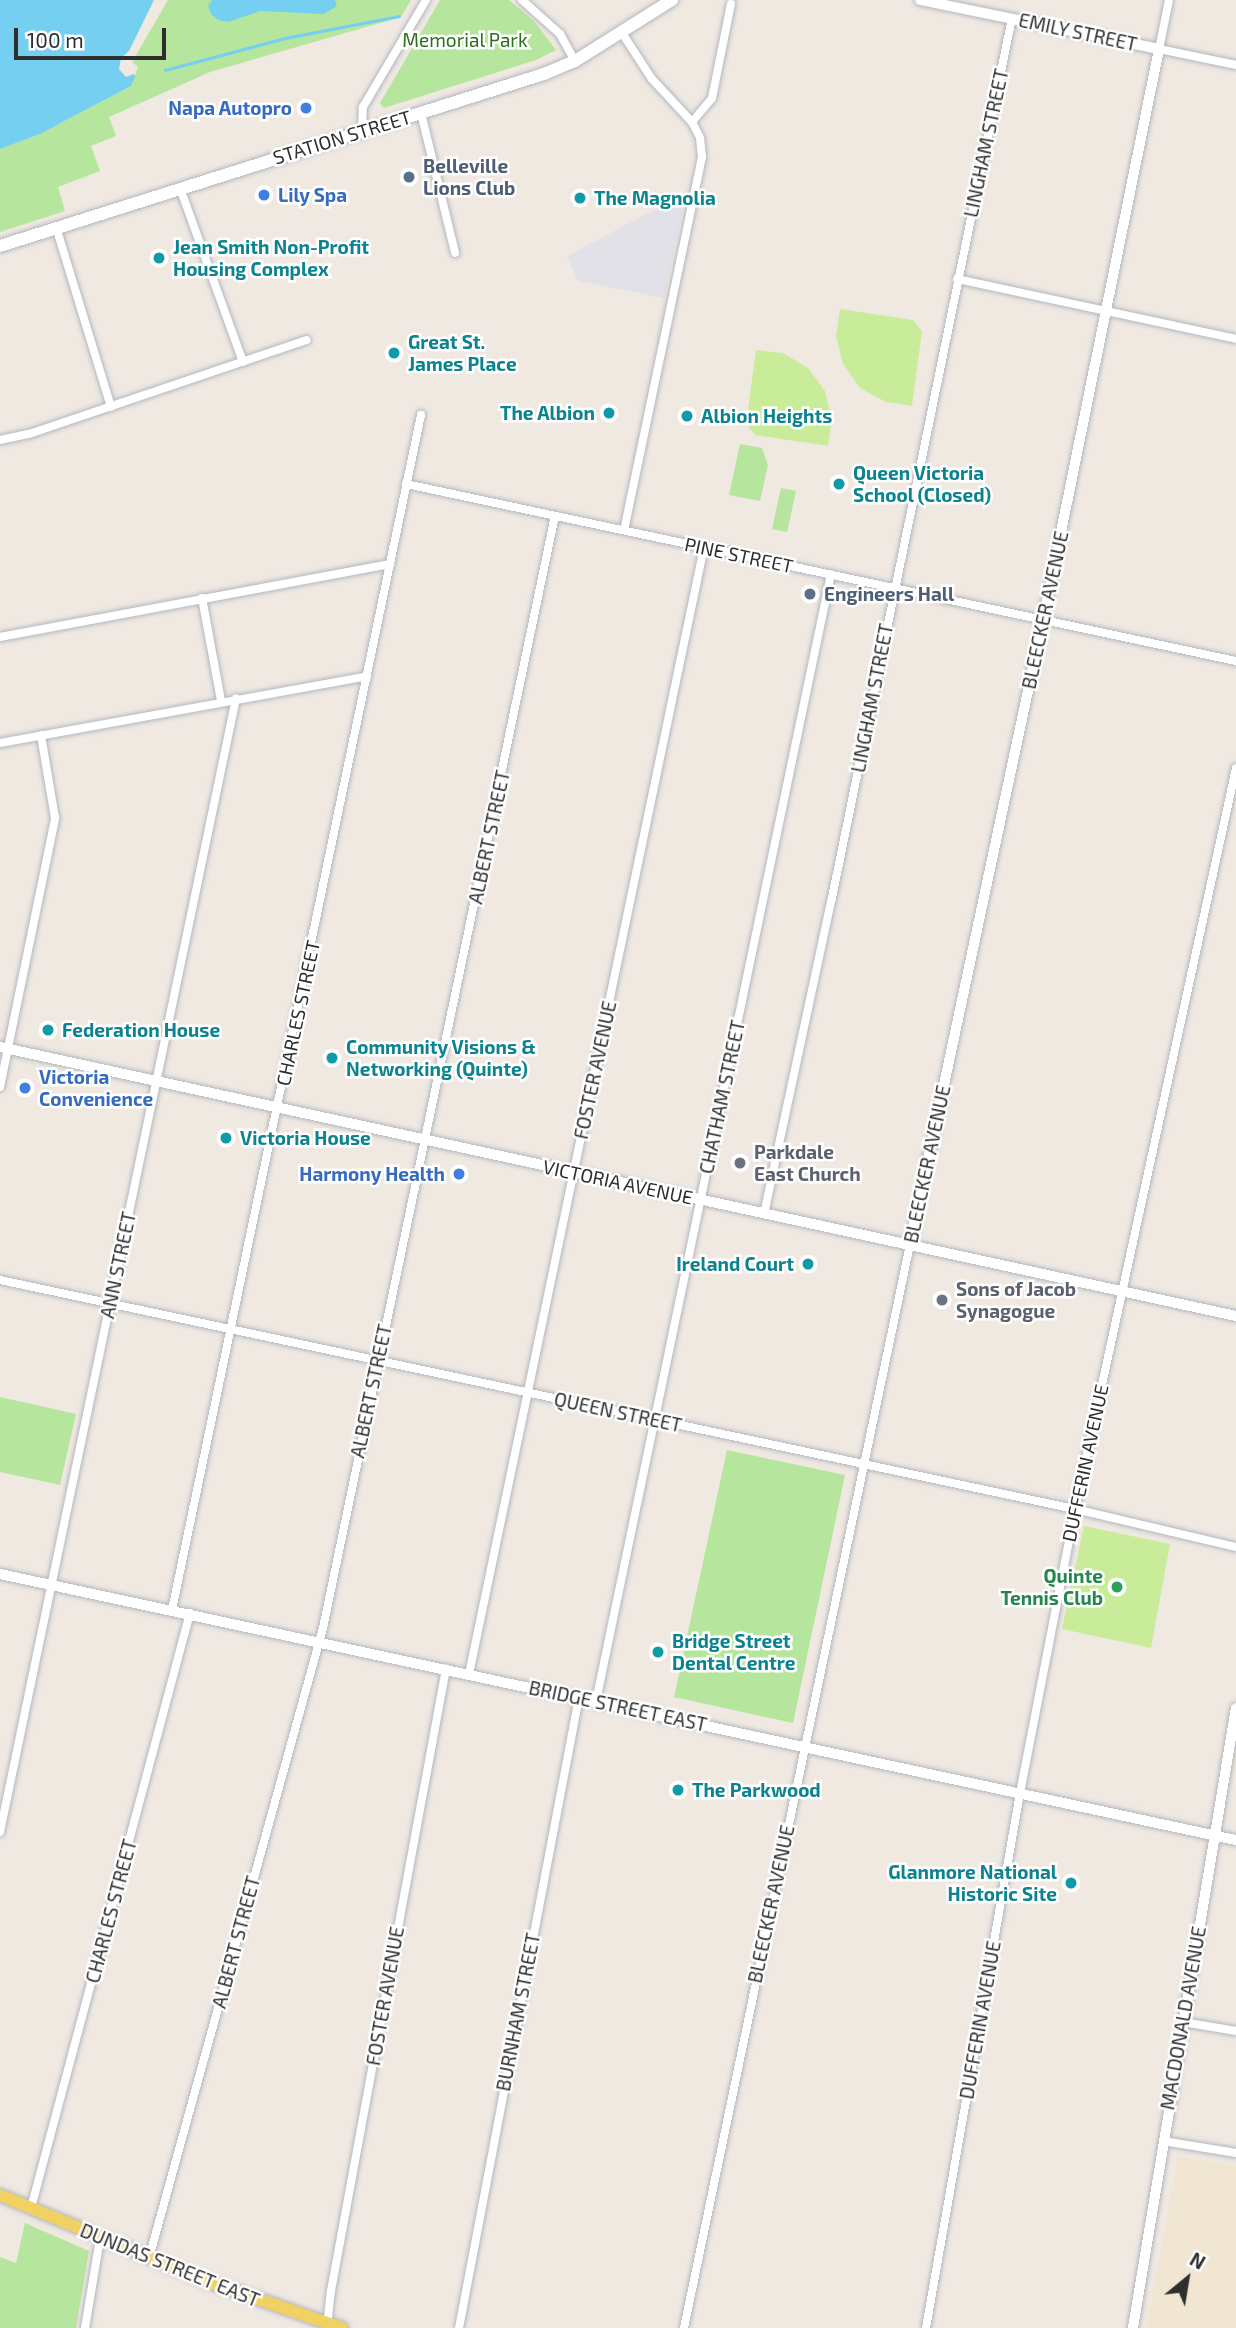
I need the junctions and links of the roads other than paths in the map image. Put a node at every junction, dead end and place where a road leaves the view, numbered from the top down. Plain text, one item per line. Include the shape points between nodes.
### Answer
1 (426, 0) edge
2 (522, 0) edge
3 (671, 0) edge
4 (920, 0) edge
5 (1169, 0) edge
6 (731, 4) dead end
7 (1012, 18) junction
8 (622, 33) junction
9 (1159, 48) junction
10 (575, 61) junction
11 (1236, 65) edge
12 (421, 113) junction
13 (692, 122) junction
14 (362, 132) junction
15 (180, 188) junction
16 (56, 227) junction
17 (0, 246) edge
18 (455, 253) dead end
19 (957, 279) junction
20 (1107, 312) junction
21 (1236, 339) edge
22 (307, 340) dead end
23 (243, 362) junction
24 (111, 407) junction
25 (421, 415) dead end
26 (0, 440) edge
27 (407, 484) junction
28 (555, 516) junction
29 (624, 530) junction
30 (704, 547) junction
31 (390, 564) junction
32 (831, 574) junction
33 (895, 588) junction
34 (202, 598) junction
35 (1044, 620) junction
36 (0, 637) edge
37 (1236, 661) edge
38 (367, 676) junction
39 (236, 698) junction
40 (221, 701) junction
41 (41, 735) junction
42 (0, 743) edge
43 (1236, 768) edge
44 (4, 1048) edge
45 (157, 1082) junction
46 (0, 1087) edge
47 (277, 1108) junction
48 (425, 1140) junction
49 (573, 1173) junction
50 (700, 1200) junction
51 (764, 1214) junction
52 (910, 1244) junction
53 (0, 1280) edge
54 (1122, 1291) junction
55 (110, 1303) junction
56 (1236, 1316) edge
57 (231, 1329) junction
58 (378, 1360) junction
59 (527, 1392) junction
60 (654, 1420) junction
61 (863, 1465) junction
62 (1074, 1509) junction
63 (1236, 1547) edge
64 (0, 1574) edge
65 (50, 1585) junction
66 (173, 1610) junction
67 (190, 1613) junction
68 (318, 1642) junction
69 (446, 1669) junction
70 (468, 1674) junction
71 (579, 1697) junction
72 (596, 1701) junction
73 (1236, 1708) edge
74 (803, 1745) junction
75 (1020, 1793) junction
76 (0, 1832) edge
77 (1214, 1835) junction
78 (1236, 1840) edge
79 (1183, 2022) junction
80 (1236, 2031) edge
81 (1163, 2141) junction
82 (1236, 2153) edge
83 (0, 2195) edge
84 (32, 2208) junction
85 (100, 2238) junction
86 (149, 2258) junction
87 (327, 2326) edge
88 (85, 2328) edge
89 (342, 2328) edge
90 (459, 2328) edge
91 (684, 2328) edge
92 (926, 2328) edge
93 (1133, 2328) edge

1 - 14 street via 363,107
2 - 10 street via 560,34
3 - 8 main road, STATION STREET
4 - 7 street, EMILY STREET
5 - 9 street, BLEECKER AVENUE
6 - 13 street via 712,98
7 - 9 street, EMILY STREET
7 - 19 street, LINGHAM STREET
8 - 10 main road, STATION STREET
8 - 13 street via 652,79
9 - 11 street, EMILY STREET
9 - 20 street, BLEECKER AVENUE
10 - 12 main road, STATION STREET
12 - 14 main road, STATION STREET
12 - 18 street
13 - 29 street via 701,138 702,157
14 - 15 main road, STATION STREET
15 - 16 main road, STATION STREET
15 - 23 street
16 - 17 main road, STATION STREET
16 - 24 street
19 - 20 street
19 - 33 street, LINGHAM STREET
20 - 21 street
20 - 35 street, BLEECKER AVENUE
22 - 23 street
23 - 24 street
24 - 26 street
25 - 27 street, CHARLES STREET
27 - 28 street, PINE STREET
27 - 31 street, CHARLES STREET
28 - 29 street, PINE STREET
28 - 48 street, ALBERT STREET
29 - 30 street, PINE STREET
30 - 32 street, PINE STREET
30 - 49 street, FOSTER AVENUE
31 - 34 street
31 - 38 street, CHARLES STREET
32 - 33 street, PINE STREET
32 - 50 street, CHATHAM STREET
33 - 35 street, PINE STREET
33 - 51 street, LINGHAM STREET
34 - 36 street
34 - 40 street
35 - 37 street, PINE STREET
35 - 52 street, BLEECKER AVENUE
38 - 39 street
38 - 47 street, CHARLES STREET
39 - 40 street
39 - 45 street, ANN STREET
40 - 41 street
41 - 42 street
41 - 44 street via 55,818
43 - 54 street, DUFFERIN AVENUE
44 - 45 street, VICTORIA AVENUE
44 - 46 street
45 - 47 street, VICTORIA AVENUE
45 - 55 street, ANN STREET
47 - 48 street, VICTORIA AVENUE
47 - 57 street, CHARLES STREET
48 - 49 street, VICTORIA AVENUE
48 - 58 street, ALBERT STREET
49 - 50 street, VICTORIA AVENUE
49 - 59 street, FOSTER AVENUE
50 - 51 street, VICTORIA AVENUE
50 - 60 street, CHATHAM STREET
51 - 52 street, VICTORIA AVENUE
52 - 54 street, VICTORIA AVENUE
52 - 61 street, BLEECKER AVENUE
53 - 55 street, QUEEN STREET
54 - 56 street, VICTORIA AVENUE
54 - 62 street, DUFFERIN AVENUE
55 - 57 street, QUEEN STREET
55 - 65 street, ANN STREET
57 - 58 street, QUEEN STREET
57 - 66 street, CHARLES STREET
58 - 59 street, QUEEN STREET
58 - 68 street, ALBERT STREET
59 - 60 street, QUEEN STREET
59 - 70 street, FOSTER AVENUE
60 - 61 street, QUEEN STREET
60 - 72 street, CHATHAM STREET
61 - 62 street, QUEEN STREET
61 - 74 street, BLEECKER AVENUE
62 - 63 street, QUEEN STREET
62 - 75 street, DUFFERIN AVENUE
64 - 65 street, BRIDGE STREET EAST
65 - 66 street, BRIDGE STREET EAST
65 - 76 street, ANN STREET
66 - 67 street, BRIDGE STREET EAST
67 - 68 street, BRIDGE STREET EAST
67 - 84 street, CHARLES STREET
68 - 69 street, BRIDGE STREET EAST
68 - 86 street, ALBERT STREET
69 - 70 street, BRIDGE STREET EAST
69 - 87 street, FOSTER AVENUE
70 - 71 street, BRIDGE STREET EAST
71 - 72 street, BRIDGE STREET EAST
71 - 90 street, BURNHAM STREET
72 - 74 street, BRIDGE STREET EAST
73 - 77 street, MACDONALD AVENUE
74 - 75 street, BRIDGE STREET EAST
74 - 91 street, BLEECKER AVENUE
75 - 77 street, BRIDGE STREET EAST
75 - 92 street, DUFFERIN AVENUE
77 - 78 street, BRIDGE STREET EAST
77 - 79 street, MACDONALD AVENUE
79 - 80 street
79 - 81 street, MACDONALD AVENUE
81 - 82 street
81 - 93 street, MACDONALD AVENUE
83 - 84 main road, DUNDAS STREET EAST
84 - 85 main road, DUNDAS STREET EAST
85 - 86 main road, DUNDAS STREET EAST
85 - 88 street
86 - 87 main road, DUNDAS STREET EAST
87 - 89 main road, DUNDAS STREET EAST

